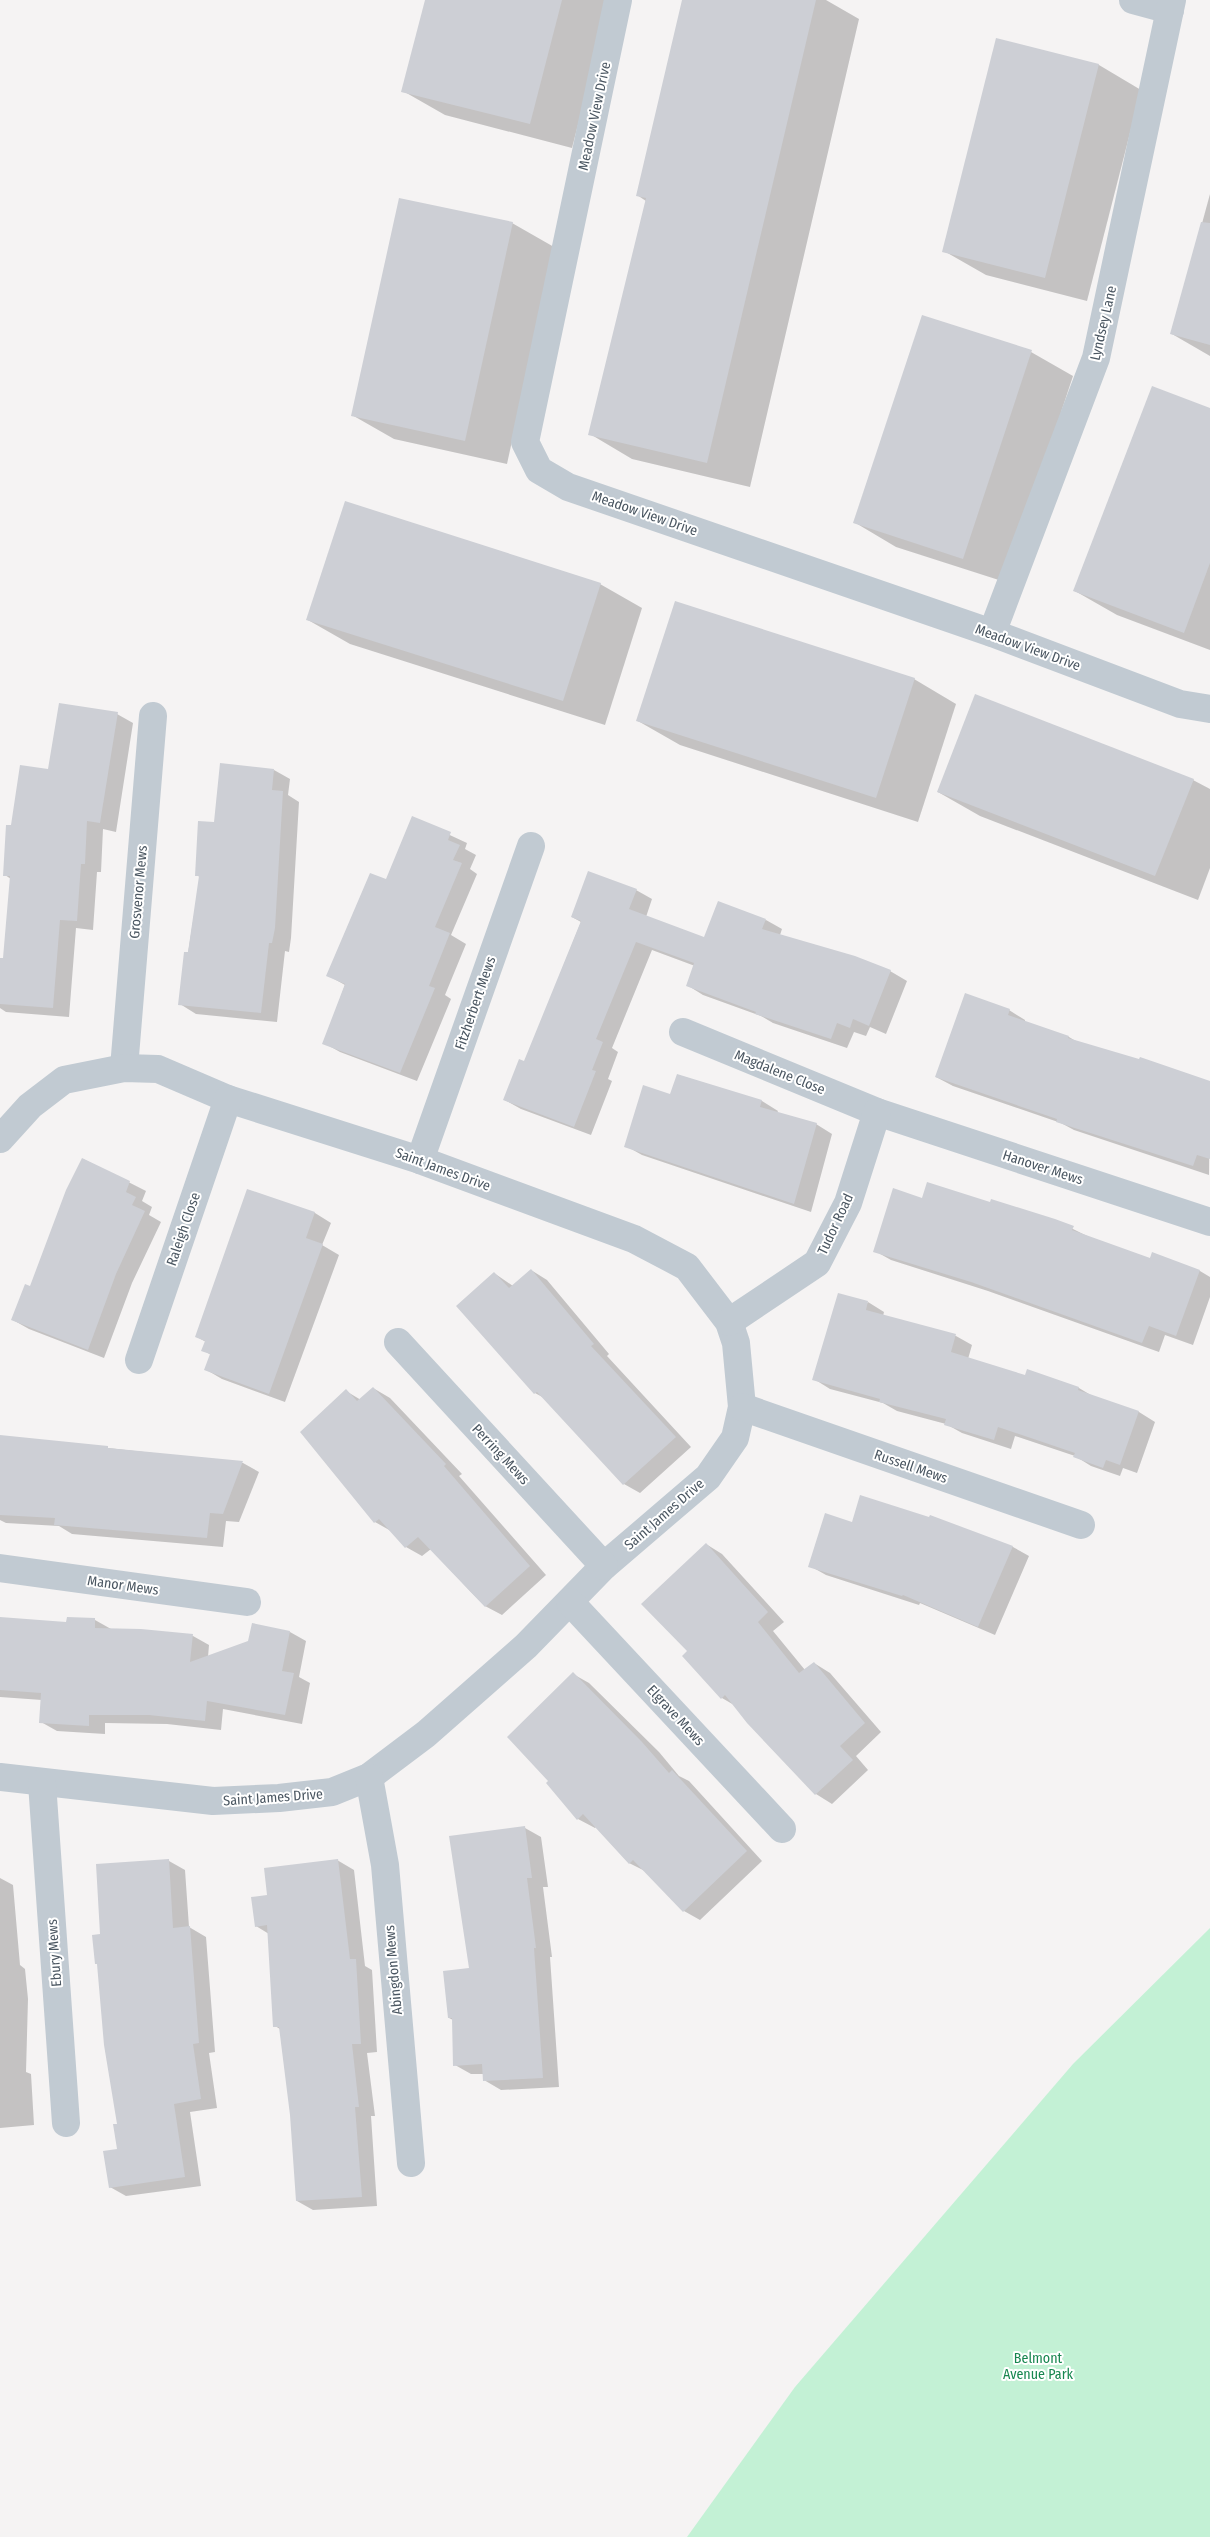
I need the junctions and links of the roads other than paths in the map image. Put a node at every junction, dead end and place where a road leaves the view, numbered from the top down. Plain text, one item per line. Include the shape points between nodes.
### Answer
1 (618, 0) edge
2 (1133, 0) edge
3 (1171, 5) edge
4 (992, 633) junction
5 (1210, 710) edge
6 (153, 716) dead end
7 (531, 846) dead end
8 (683, 1032) dead end
9 (124, 1068) junction
10 (228, 1099) junction
11 (876, 1112) junction
12 (0, 1139) edge
13 (420, 1160) junction
14 (1210, 1222) edge
15 (729, 1322) junction
16 (398, 1342) dead end
17 (139, 1360) dead end
18 (742, 1407) junction
19 (1081, 1525) dead end
20 (604, 1566) junction
21 (0, 1568) edge
22 (247, 1602) dead end
23 (570, 1602) junction
24 (0, 1777) edge
25 (370, 1777) junction
26 (42, 1783) junction
27 (782, 1829) dead end
28 (66, 2123) dead end
29 (411, 2163) dead end

1 - 4 street, Meadow View Drive via 525,442 539,470 568,487
2 - 3 street
3 - 4 street, Lyndsey Lane via 1096,358
4 - 5 street, Meadow View Drive via 1180,704
6 - 9 street, Grosvenor Mews
7 - 13 street, Fitzherbert Mews
8 - 11 street, Magdalene Close
9 - 10 street, Saint James Drive via 158,1069
9 - 12 street, Saint James Drive via 64,1080 30,1106
10 - 13 street, Saint James Drive
10 - 17 street, Raleigh Close
11 - 14 street, Hanover Mews
11 - 15 street, Tudor Road via 848,1203 817,1263
13 - 15 street, Saint James Drive via 634,1239 687,1267
15 - 18 street, Saint James Drive via 736,1343
16 - 20 street, Perring Mews
18 - 19 street, Russell Mews
18 - 20 street, Saint James Drive via 735,1438 708,1477
20 - 23 street, Saint James Drive
21 - 22 street, Manor Mews
23 - 25 street, Saint James Drive via 526,1646 426,1734
23 - 27 street, Elgrave Mews
24 - 26 street, Saint James Drive
25 - 26 street, Saint James Drive via 332,1792 213,1801
25 - 29 street, Abingdon Mews via 385,1865
26 - 28 street, Ebury Mews

